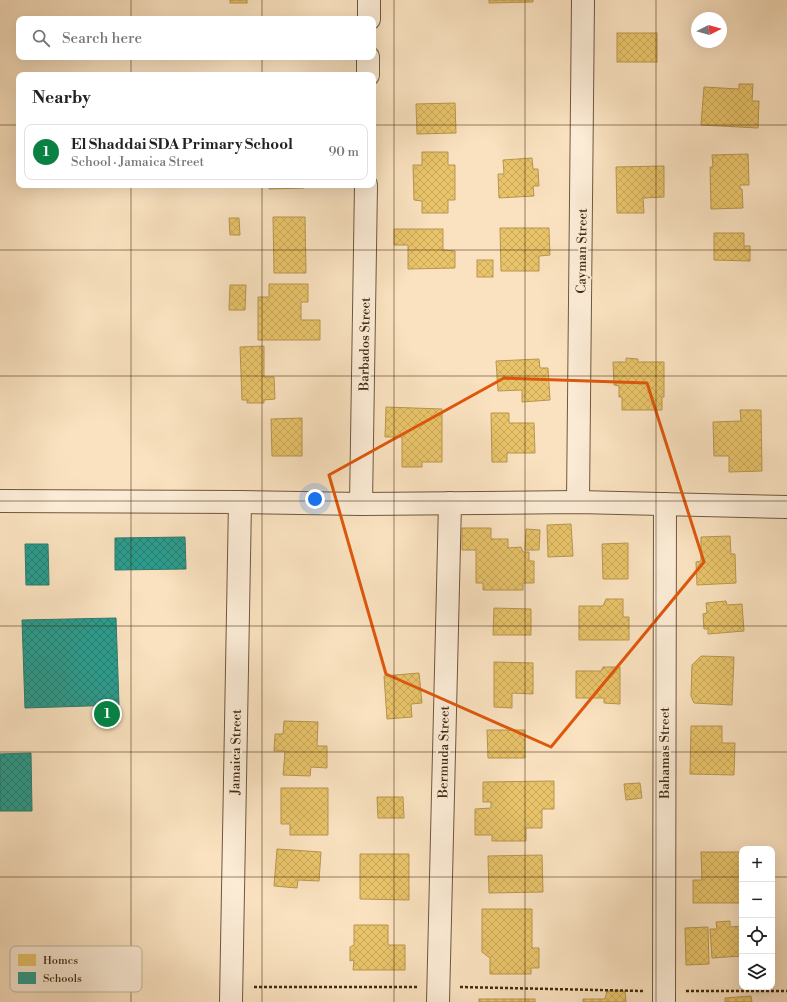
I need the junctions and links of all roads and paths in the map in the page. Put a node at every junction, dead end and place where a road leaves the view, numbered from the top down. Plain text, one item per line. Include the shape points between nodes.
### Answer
1 (369, 0) edge
2 (583, 0) edge
3 (369, 16) edge
4 (368, 60) edge
5 (368, 72) edge
6 (366, 188) edge
7 (0, 500) edge
8 (240, 502) junction
9 (578, 502) junction
10 (450, 503) junction
11 (361, 504) junction
12 (665, 504) junction
13 (787, 507) edge
14 (787, 991) edge
15 (438, 994) edge
16 (231, 995) edge
17 (664, 997) edge

1 - 3 street
2 - 9 street, Cayman Street
4 - 5 street
6 - 11 street, Barbados Street
7 - 8 street
8 - 11 street
8 - 16 street, Jamaica Street
9 - 10 street
9 - 12 street
10 - 11 street
10 - 15 street, Bermuda Street
12 - 13 street
12 - 17 street, Bahamas Street
14 - 17 path
15 - 16 path
15 - 17 path

